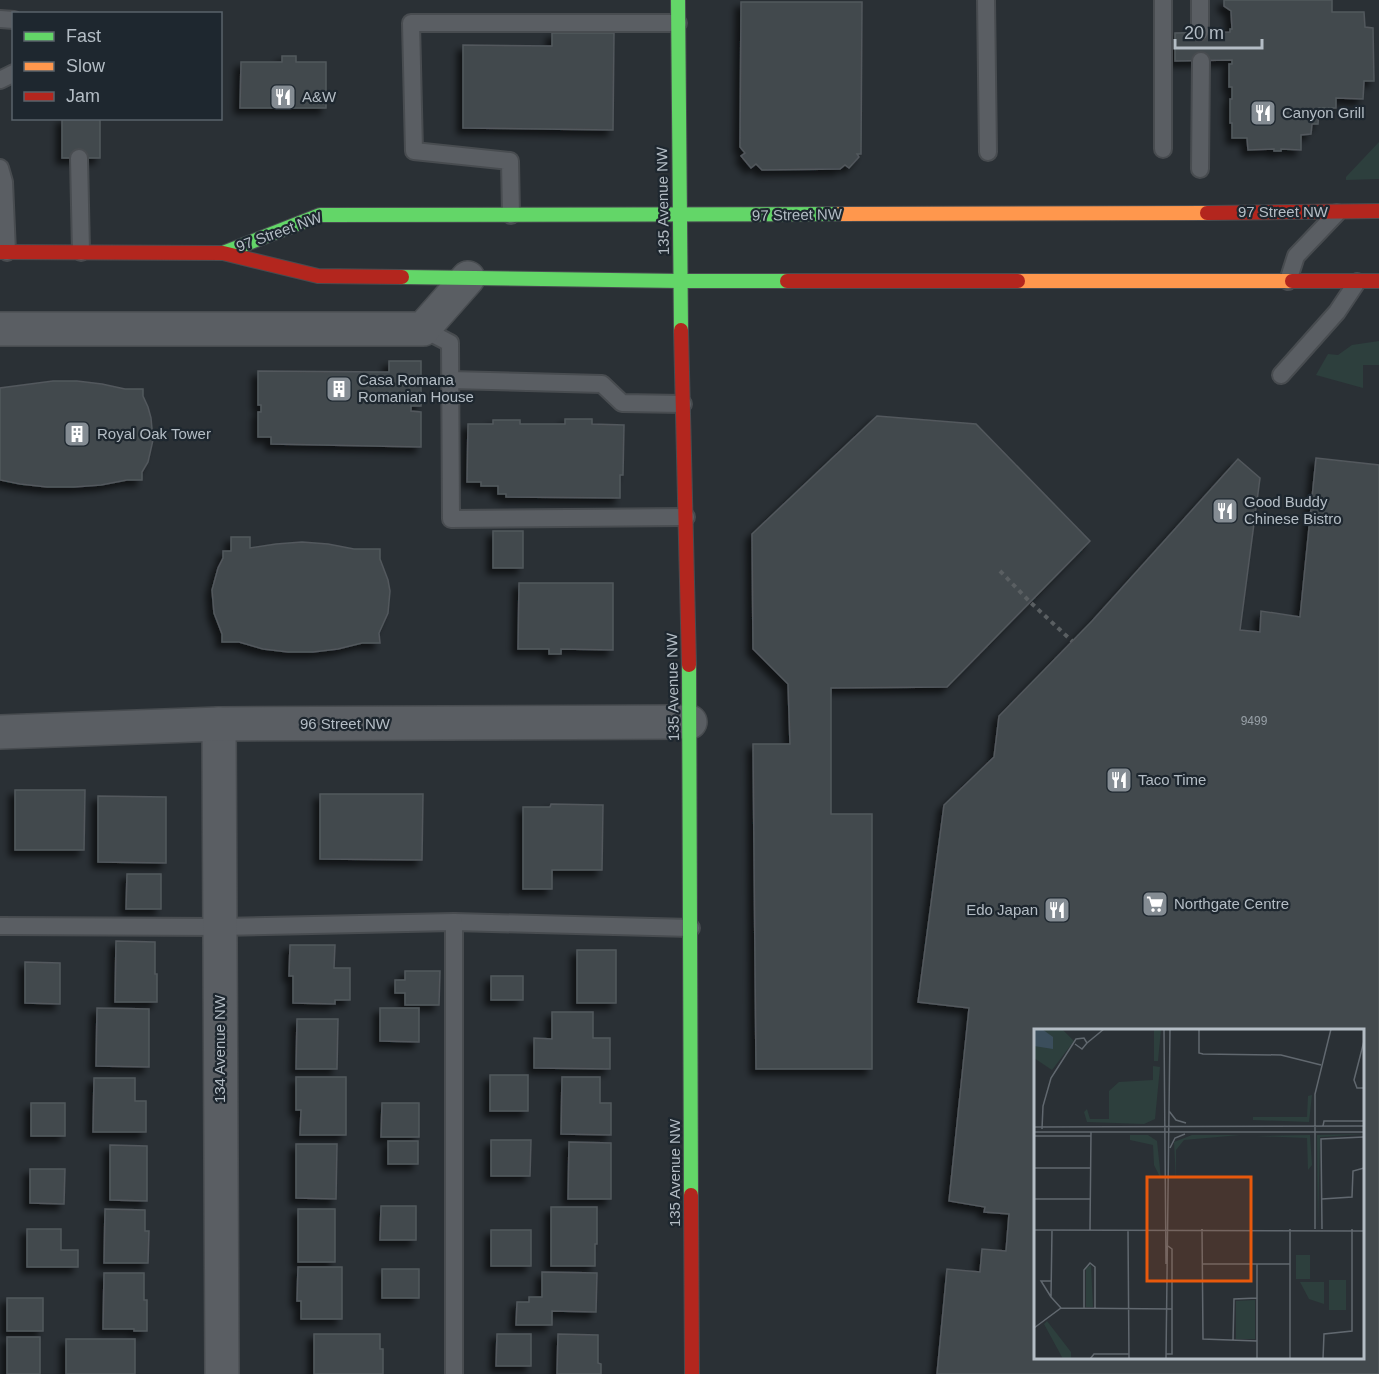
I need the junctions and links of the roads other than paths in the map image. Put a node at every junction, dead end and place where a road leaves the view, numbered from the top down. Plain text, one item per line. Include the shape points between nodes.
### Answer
1 (678, 0) edge
2 (987, 0) edge
3 (1163, 0) edge
4 (1200, 0) edge
5 (678, 23) junction
6 (1200, 32) dead end
7 (1201, 61) dead end
8 (1163, 149) dead end
9 (988, 152) dead end
10 (79, 158) dead end
11 (0, 168) edge
12 (1200, 169) dead end
13 (1379, 211) edge
14 (1337, 212) junction
15 (512, 215) junction
16 (680, 216) junction
17 (4, 252) edge
18 (81, 252) junction
19 (223, 253) junction
20 (468, 278) junction
21 (680, 281) junction
22 (1288, 281) junction
23 (1379, 281) edge
24 (1357, 282) junction
25 (0, 329) edge
26 (423, 329) junction
27 (1281, 375) dead end
28 (450, 380) junction
29 (683, 404) junction
30 (686, 517) junction
31 (690, 722) junction
32 (219, 724) junction
33 (0, 732) edge
34 (454, 922) junction
35 (0, 926) edge
36 (220, 927) junction
37 (691, 928) junction
38 (222, 1374) edge
39 (454, 1374) edge
40 (692, 1374) edge

1 - 5 main road, 135 Avenue NW
2 - 9 lane
3 - 8 lane
4 - 6 lane
5 - 15 lane via 411,23 414,151 510,161
5 - 16 main road, 135 Avenue NW
7 - 12 lane
10 - 18 lane
11 - 17 lane via 4,182
13 - 14 main road, 97 Street NW
14 - 16 main road, 97 Street NW
14 - 22 lane via 1296,256
15 - 16 main road, 97 Street NW
15 - 19 main road, 97 Street NW via 320,215
16 - 21 main road, 135 Avenue NW
17 - 18 main road, 97 Street NW
18 - 19 main road, 97 Street NW
19 - 20 main road, 97 Street NW via 318,276
20 - 21 main road, 97 Street NW
20 - 26 street
21 - 22 main road, 97 Street NW
21 - 29 main road, 135 Avenue NW
22 - 24 main road, 97 Street NW
23 - 24 main road, 97 Street NW
24 - 27 lane via 1337,312
25 - 26 street
26 - 28 lane via 450,343
28 - 29 lane via 602,384 622,403
28 - 30 lane via 451,519
29 - 30 main road, 135 Avenue NW
30 - 31 main road, 135 Avenue NW
31 - 32 street, 96 Street NW
31 - 37 main road, 135 Avenue NW
32 - 33 street, 96 Street NW
32 - 36 street, 134 Avenue NW
34 - 36 lane
34 - 37 lane
34 - 39 lane
35 - 36 lane
36 - 38 street, 134 Avenue NW
37 - 40 main road, 135 Avenue NW

